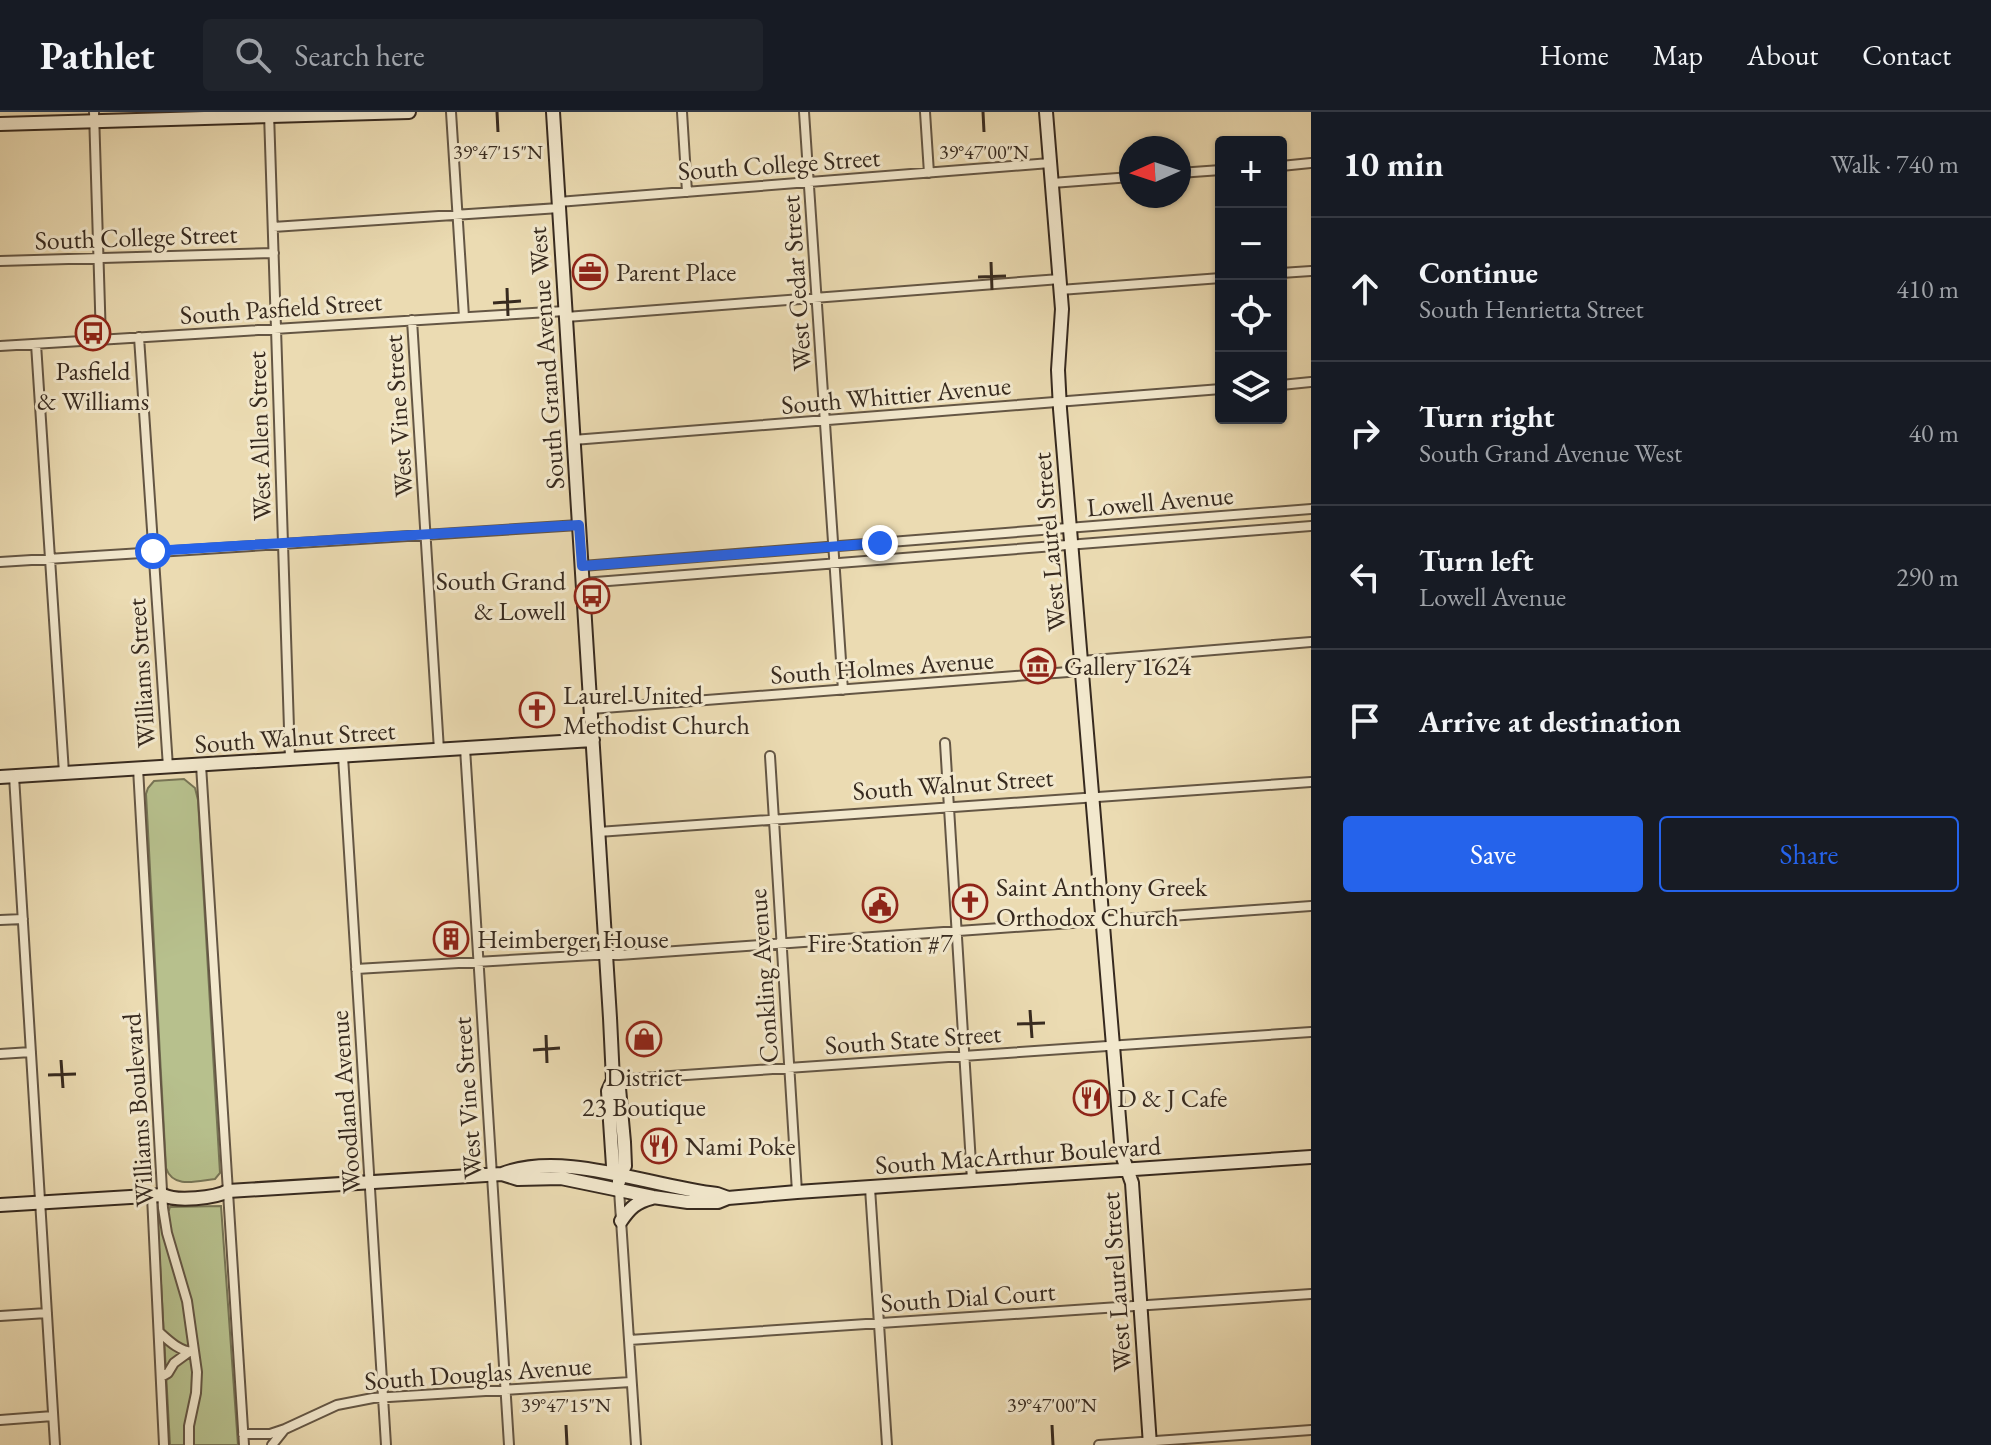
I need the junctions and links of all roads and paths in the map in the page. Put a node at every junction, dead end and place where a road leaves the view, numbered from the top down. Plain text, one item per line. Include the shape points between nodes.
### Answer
1 (409, 112) edge
2 (451, 112) edge
3 (553, 112) edge
4 (682, 112) edge
5 (804, 112) edge
6 (925, 112) edge
7 (1046, 112) edge
8 (269, 114) edge
9 (94, 117) edge
10 (0, 124) edge
11 (1050, 163) junction
12 (1311, 163) edge
13 (1287, 165) edge
14 (1215, 170) edge
15 (1191, 172) edge
16 (929, 173) junction
17 (1119, 178) edge
18 (809, 182) junction
19 (1052, 183) junction
20 (687, 192) junction
21 (559, 205) junction
22 (457, 215) junction
23 (273, 227) junction
24 (274, 253) junction
25 (99, 258) junction
26 (0, 261) edge
27 (1311, 271) edge
28 (1287, 273) edge
29 (1215, 278) edge
30 (1060, 285) junction
31 (816, 298) junction
32 (566, 314) junction
33 (464, 317) junction
34 (412, 320) junction
35 (276, 329) junction
36 (139, 337) junction
37 (101, 340) junction
38 (36, 344) junction
39 (0, 346) edge
40 (1311, 382) edge
41 (1287, 384) edge
42 (1215, 389) edge
43 (1060, 402) junction
44 (825, 421) junction
45 (573, 440) junction
46 (1311, 509) edge
47 (1292, 511) junction
48 (579, 525) junction
49 (1311, 526) edge
50 (1293, 528) junction
51 (1070, 529) junction
52 (426, 535) junction
53 (283, 544) junction
54 (1071, 545) junction
55 (833, 547) junction
56 (153, 551) junction
57 (50, 559) junction
58 (0, 562) edge
59 (834, 563) junction
60 (582, 566) junction
61 (583, 583) junction
62 (1311, 642) edge
63 (1081, 666) junction
64 (843, 690) junction
65 (591, 709) junction
66 (593, 740) junction
67 (945, 743) dead end
68 (465, 748) junction
69 (439, 750) junction
70 (343, 756) junction
71 (770, 756) dead end
72 (290, 759) junction
73 (201, 765) junction
74 (168, 767) junction
75 (138, 768) junction
76 (64, 773) junction
77 (14, 776) junction
78 (0, 777) edge
79 (1311, 782) edge
80 (1092, 797) junction
81 (949, 807) junction
82 (774, 819) junction
83 (598, 832) junction
84 (1311, 906) edge
85 (23, 919) junction
86 (0, 920) edge
87 (1102, 921) junction
88 (956, 931) junction
89 (782, 943) junction
90 (606, 955) junction
91 (479, 962) junction
92 (356, 969) junction
93 (1311, 1032) edge
94 (1112, 1045) junction
95 (31, 1052) junction
96 (0, 1054) edge
97 (963, 1056) junction
98 (789, 1067) junction
99 (613, 1080) junction
100 (611, 1133) junction
101 (1311, 1157) edge
102 (584, 1169) junction
103 (1126, 1169) junction
104 (497, 1174) junction
105 (972, 1180) junction
106 (370, 1183) junction
107 (619, 1183) junction
108 (870, 1188) junction
109 (228, 1191) junction
110 (797, 1192) junction
111 (158, 1196) junction
112 (653, 1197) junction
113 (728, 1198) junction
114 (41, 1203) junction
115 (0, 1205) edge
116 (621, 1221) junction
117 (1311, 1294) edge
118 (1141, 1305) junction
119 (47, 1313) junction
120 (0, 1316) edge
121 (879, 1323) junction
122 (158, 1331) junction
123 (629, 1340) junction
124 (191, 1352) junction
125 (161, 1377) junction
126 (631, 1382) junction
127 (506, 1391) junction
128 (383, 1397) junction
129 (53, 1416) junction
130 (0, 1420) edge
131 (285, 1429) junction
132 (1311, 1430) edge
133 (243, 1434) junction
134 (1150, 1443) edge
135 (55, 1445) edge
136 (164, 1445) edge
137 (189, 1445) edge
138 (244, 1445) edge
139 (272, 1445) edge
140 (386, 1445) edge
141 (509, 1445) edge
142 (636, 1445) edge
143 (887, 1445) edge
144 (1099, 1445) edge

1 - 8 main road
2 - 22 street
3 - 21 main road, South Grand Avenue West
4 - 20 street
5 - 18 street, West Cedar Street
6 - 16 street
7 - 11 main road, West Laurel Street
8 - 9 main road
8 - 23 street, West Allen Street
9 - 10 main road
9 - 25 street
11 - 16 street, South College Street
11 - 19 main road, West Laurel Street
12 - 13 street
14 - 15 street
16 - 18 street, South College Street
17 - 19 street
18 - 20 street, South College Street
18 - 31 street, West Cedar Street
19 - 30 main road, West Laurel Street
20 - 21 street, South College Street
21 - 22 street, South College Street
21 - 32 main road, South Grand Avenue West
22 - 23 street, South College Street
22 - 33 street
23 - 24 street, West Allen Street
24 - 25 street, South College Street
24 - 35 street, West Allen Street
25 - 26 street, South College Street
25 - 37 street
27 - 28 street
29 - 30 street, South Pasfield Street
30 - 31 street, South Pasfield Street
30 - 43 main road, West Laurel Street
31 - 32 street, South Pasfield Street
31 - 44 street, West Cedar Street
32 - 33 street, South Pasfield Street
32 - 45 main road, South Grand Avenue West
33 - 34 street, South Pasfield Street
34 - 35 street, South Pasfield Street
34 - 52 street, West Vine Street
35 - 36 street, South Pasfield Street
35 - 53 street, West Allen Street
36 - 37 street, South Pasfield Street
36 - 56 street, Williams Street
37 - 38 street, South Pasfield Street
38 - 39 street, South Pasfield Street
38 - 57 street
40 - 41 street
42 - 43 street, South Whittier Avenue
43 - 44 street, South Whittier Avenue
43 - 51 main road, West Laurel Street
44 - 45 street, South Whittier Avenue
44 - 55 street, West Cedar Street
45 - 48 main road, South Grand Avenue West
46 - 47 street, Lowell Avenue
47 - 50 street
47 - 51 street, Lowell Avenue
48 - 52 street
48 - 60 main road, South Grand Avenue West
49 - 50 street, Lowell Avenue
50 - 54 street, Lowell Avenue
51 - 54 main road, West Laurel Street
51 - 55 street, Lowell Avenue
52 - 53 street
52 - 69 street, West Vine Street
53 - 56 street
53 - 72 street, West Allen Street
54 - 59 street, Lowell Avenue
54 - 63 main road, West Laurel Street
55 - 59 street, West Cedar Street
55 - 60 street, Lowell Avenue
56 - 57 street
56 - 74 street, Williams Street
57 - 58 street
57 - 76 street
59 - 61 street, Lowell Avenue
59 - 64 street, West Cedar Street
60 - 61 main road, South Grand Avenue West
61 - 65 main road, South Grand Avenue West
62 - 63 street, South Holmes Avenue
63 - 64 street, South Holmes Avenue
63 - 80 main road, West Laurel Street
64 - 65 street, South Holmes Avenue
65 - 66 main road, South Grand Avenue West
66 - 68 main road, South Walnut Street
66 - 83 main road, South Grand Avenue West
67 - 81 street
68 - 69 main road, South Walnut Street
68 - 91 street, West Vine Street
69 - 70 main road, South Walnut Street
70 - 72 main road, South Walnut Street
70 - 92 street, Woodland Avenue
71 - 82 street, Conkling Avenue
72 - 73 main road, South Walnut Street
73 - 74 main road, South Walnut Street
73 - 109 street
74 - 75 main road, South Walnut Street
75 - 76 main road, South Walnut Street
75 - 111 street, Williams Boulevard
76 - 77 main road, South Walnut Street
77 - 78 main road, South Walnut Street
77 - 85 street
79 - 80 street, South Walnut Street
80 - 81 street, South Walnut Street
80 - 87 main road, West Laurel Street
81 - 82 street, South Walnut Street
81 - 88 street
82 - 83 street, South Walnut Street
82 - 89 street, Conkling Avenue
83 - 90 main road, South Grand Avenue West
84 - 87 street
85 - 86 street
85 - 95 street
87 - 88 street
87 - 94 main road, West Laurel Street
88 - 89 street
88 - 97 street
89 - 90 street
89 - 98 street, Conkling Avenue
90 - 91 street
90 - 99 main road, South Grand Avenue West
91 - 92 street
91 - 104 street, West Vine Street
92 - 106 street, Woodland Avenue
93 - 94 street, South State Street
94 - 97 street, South State Street
94 - 103 main road, West Laurel Street
95 - 96 street
95 - 114 street
97 - 98 street, South State Street
97 - 105 street
98 - 99 street, South State Street
98 - 110 street, Conkling Avenue
99 - 100 main road, South Grand Avenue West via 608,1091
99 - 107 main road, South Grand Avenue West via 619,1088 624,1142
100 - 102 main road via 603,1162
100 - 107 main road, South Grand Avenue West
101 - 103 main road, South MacArthur Boulevard
102 - 104 main road, South MacArthur Boulevard via 543,1166
102 - 107 main road, South MacArthur Boulevard
103 - 105 main road, South MacArthur Boulevard
103 - 118 main road, West Laurel Street via 1132,1183
104 - 106 main road, South MacArthur Boulevard
104 - 107 main road, South MacArthur Boulevard
104 - 127 street, West Vine Street
105 - 108 main road, South MacArthur Boulevard
106 - 109 main road, South MacArthur Boulevard
106 - 128 street, Woodland Avenue
107 - 112 main road, South MacArthur Boulevard
107 - 113 main road, South MacArthur Boulevard
107 - 116 street, South Grand Avenue West
108 - 110 main road, South MacArthur Boulevard
108 - 121 street
109 - 111 main road, South MacArthur Boulevard via 192,1189
109 - 133 street
110 - 113 main road, South MacArthur Boulevard
111 - 114 main road, South MacArthur Boulevard
111 - 122 street, Williams Boulevard
111 - 124 street, Williams Boulevard via 187,1301
112 - 113 main road, South MacArthur Boulevard via 701,1202
112 - 116 main road via 636,1203
114 - 115 main road, South MacArthur Boulevard
114 - 119 street
116 - 123 street, South Grand Avenue West
117 - 118 street, South Dial Court
118 - 121 street, South Dial Court
118 - 134 main road, West Laurel Street
119 - 120 street
119 - 129 street
121 - 123 street, South Dial Court
121 - 143 street
122 - 124 street
122 - 125 street, Williams Boulevard
123 - 126 street, South Grand Avenue West
124 - 125 street
124 - 137 street, Williams Boulevard via 197,1372
125 - 136 street, Williams Boulevard
126 - 127 street, South Douglas Avenue
126 - 142 street, South Grand Avenue West
127 - 128 street, South Douglas Avenue
127 - 141 street, West Vine Street
128 - 131 street, South Douglas Avenue via 337,1405
128 - 140 street, Woodland Avenue
129 - 130 street
129 - 135 street
131 - 133 street, South Douglas Avenue
131 - 139 street, South Douglas Avenue
132 - 134 street
133 - 138 street
134 - 144 street

